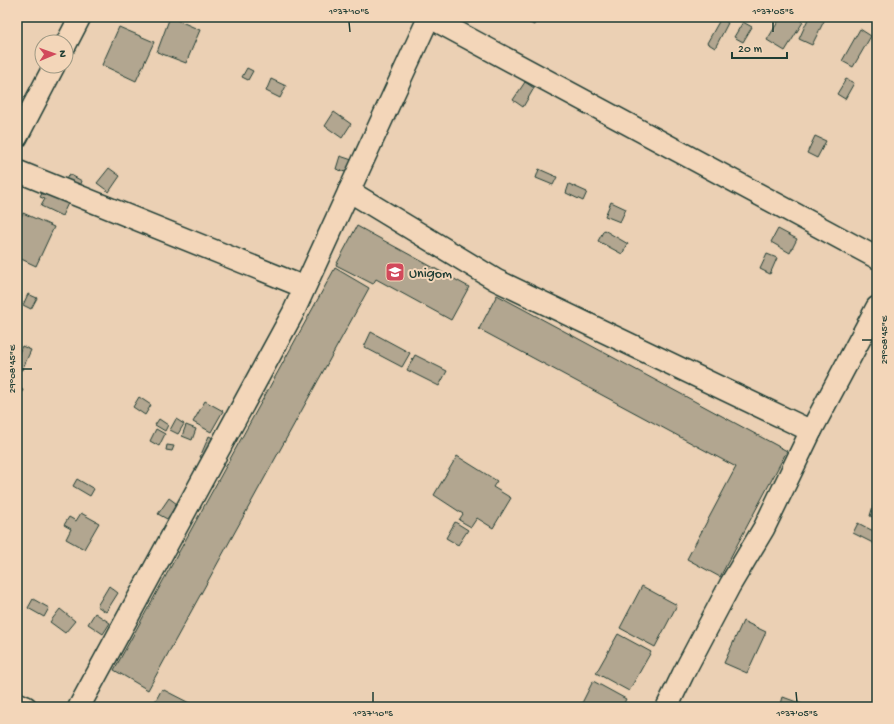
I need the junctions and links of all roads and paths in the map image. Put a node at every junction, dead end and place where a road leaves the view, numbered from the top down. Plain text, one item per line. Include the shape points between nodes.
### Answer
1 (80, 17) edge
2 (429, 17) edge
3 (71, 34) edge
4 (50, 74) edge
5 (17, 137) edge
6 (17, 172) edge
7 (349, 191) junction
8 (877, 258) edge
9 (304, 287) junction
10 (877, 307) edge
11 (811, 431) junction
12 (17, 703) edge
13 (26, 707) edge
14 (79, 707) edge
15 (668, 707) edge

1 - 3 street
2 - 7 street
2 - 8 street
4 - 5 street
6 - 9 street
7 - 9 street
7 - 11 street via 496,280
9 - 14 street
10 - 11 street
11 - 15 street via 764,528 730,585
12 - 13 street

